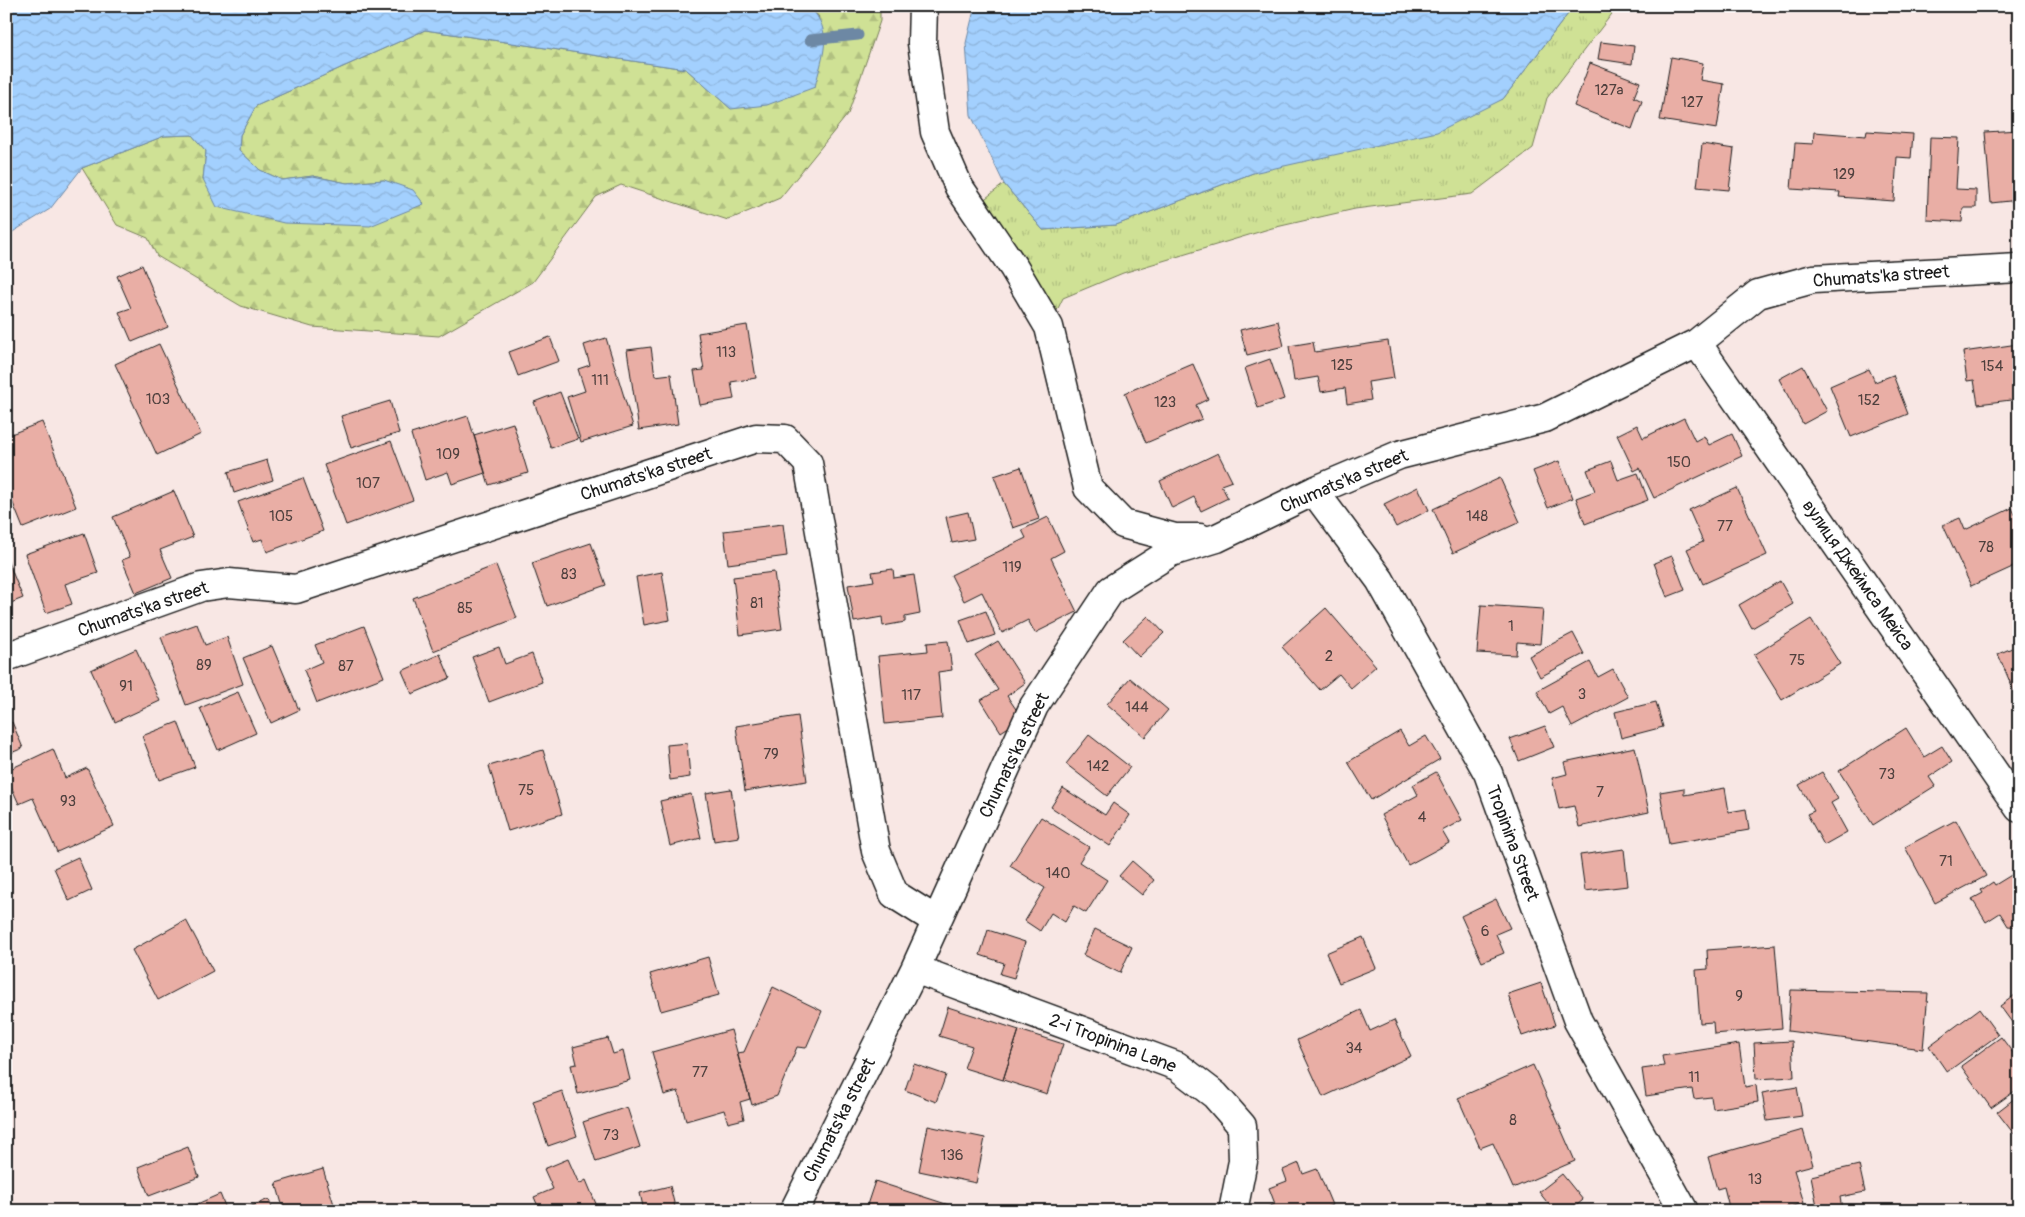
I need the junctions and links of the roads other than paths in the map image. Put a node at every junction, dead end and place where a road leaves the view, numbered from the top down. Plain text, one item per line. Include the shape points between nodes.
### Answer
1 (923, 6) edge
2 (2019, 268) edge
3 (1698, 343) junction
4 (1314, 492) junction
5 (1217, 538) junction
6 (6, 657) edge
7 (2019, 808) edge
8 (937, 921) junction
9 (915, 969) junction
10 (794, 1211) edge
11 (1233, 1211) edge
12 (1684, 1211) edge

1 - 5 street via 922,43 935,132 959,187 1014,268 1048,327 1088,488 1123,524 1175,538
2 - 3 street, Chumats'ka street via 1813,279 1758,294
3 - 4 street, Chumats'ka street via 1544,418 1399,455
3 - 7 street, вулиця Джеймса Мейса
4 - 5 street, Chumats'ka street
4 - 12 street, Tropinina Street via 1380,580 1488,773 1578,1021
5 - 8 street, Chumats'ka street via 1170,552 1111,590 1034,706
6 - 8 street, Chumats'ka street via 201,587 229,583 296,589 756,438 785,438 808,462 876,851 894,894
8 - 9 street, Chumats'ka street
9 - 10 street, Chumats'ka street
9 - 11 street, 2-i Tropinina Lane via 1177,1066 1214,1095 1242,1126 1243,1161

